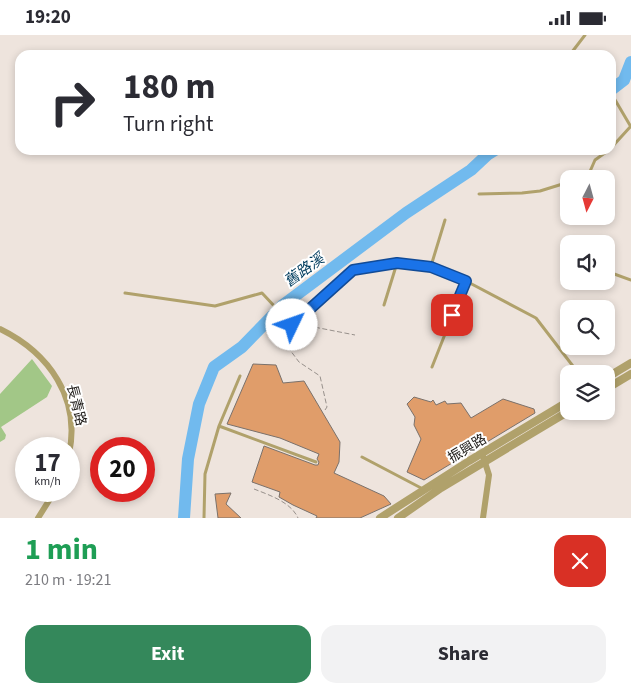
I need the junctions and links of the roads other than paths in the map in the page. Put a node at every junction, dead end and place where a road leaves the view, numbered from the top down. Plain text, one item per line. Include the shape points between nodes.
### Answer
1 (585, 35) edge
2 (574, 50) edge
3 (616, 101) edge
4 (631, 127) edge
5 (616, 143) edge
6 (602, 155) edge
7 (591, 170) edge
8 (560, 185) edge
9 (479, 194) dead end
10 (445, 220) dead end
11 (397, 263) junction
12 (431, 267) junction
13 (615, 274) edge
14 (631, 280) edge
15 (466, 281) junction
16 (125, 293) dead end
17 (384, 305) dead end
18 (0, 329) edge
19 (631, 363) edge
20 (572, 365) edge
21 (432, 367) dead end
22 (615, 373) edge
23 (631, 375) edge
24 (240, 376) dead end
25 (615, 384) edge
26 (560, 407) edge
27 (560, 416) edge
28 (219, 425) junction
29 (71, 437) edge
30 (362, 457) dead end
31 (484, 457) junction
32 (316, 462) dead end
33 (424, 489) junction
34 (429, 496) junction
35 (48, 502) edge
36 (38, 518) edge
37 (204, 518) edge
38 (380, 518) edge
39 (398, 518) edge
40 (483, 518) edge

1 - 2 lane
3 - 4 lane
4 - 5 lane
6 - 7 lane
8 - 9 lane via 540,191
10 - 12 lane
11 - 12 lane
11 - 16 lane via 353,270 292,325 262,293 215,306
11 - 17 lane
12 - 15 lane
13 - 14 lane
15 - 20 lane via 536,318
15 - 21 lane
18 - 29 street, 長青路 via 33,349 58,379 68,407
19 - 22 street
23 - 25 street
24 - 28 lane
26 - 31 street, 振興路
27 - 31 street, 振興路
28 - 32 lane
28 - 37 lane via 205,474
30 - 33 lane
31 - 33 street, 振興路
31 - 34 street, 振興路
31 - 40 street via 489,475
33 - 34 lane
33 - 38 street, 振興路
34 - 39 street, 振興路
35 - 36 street

